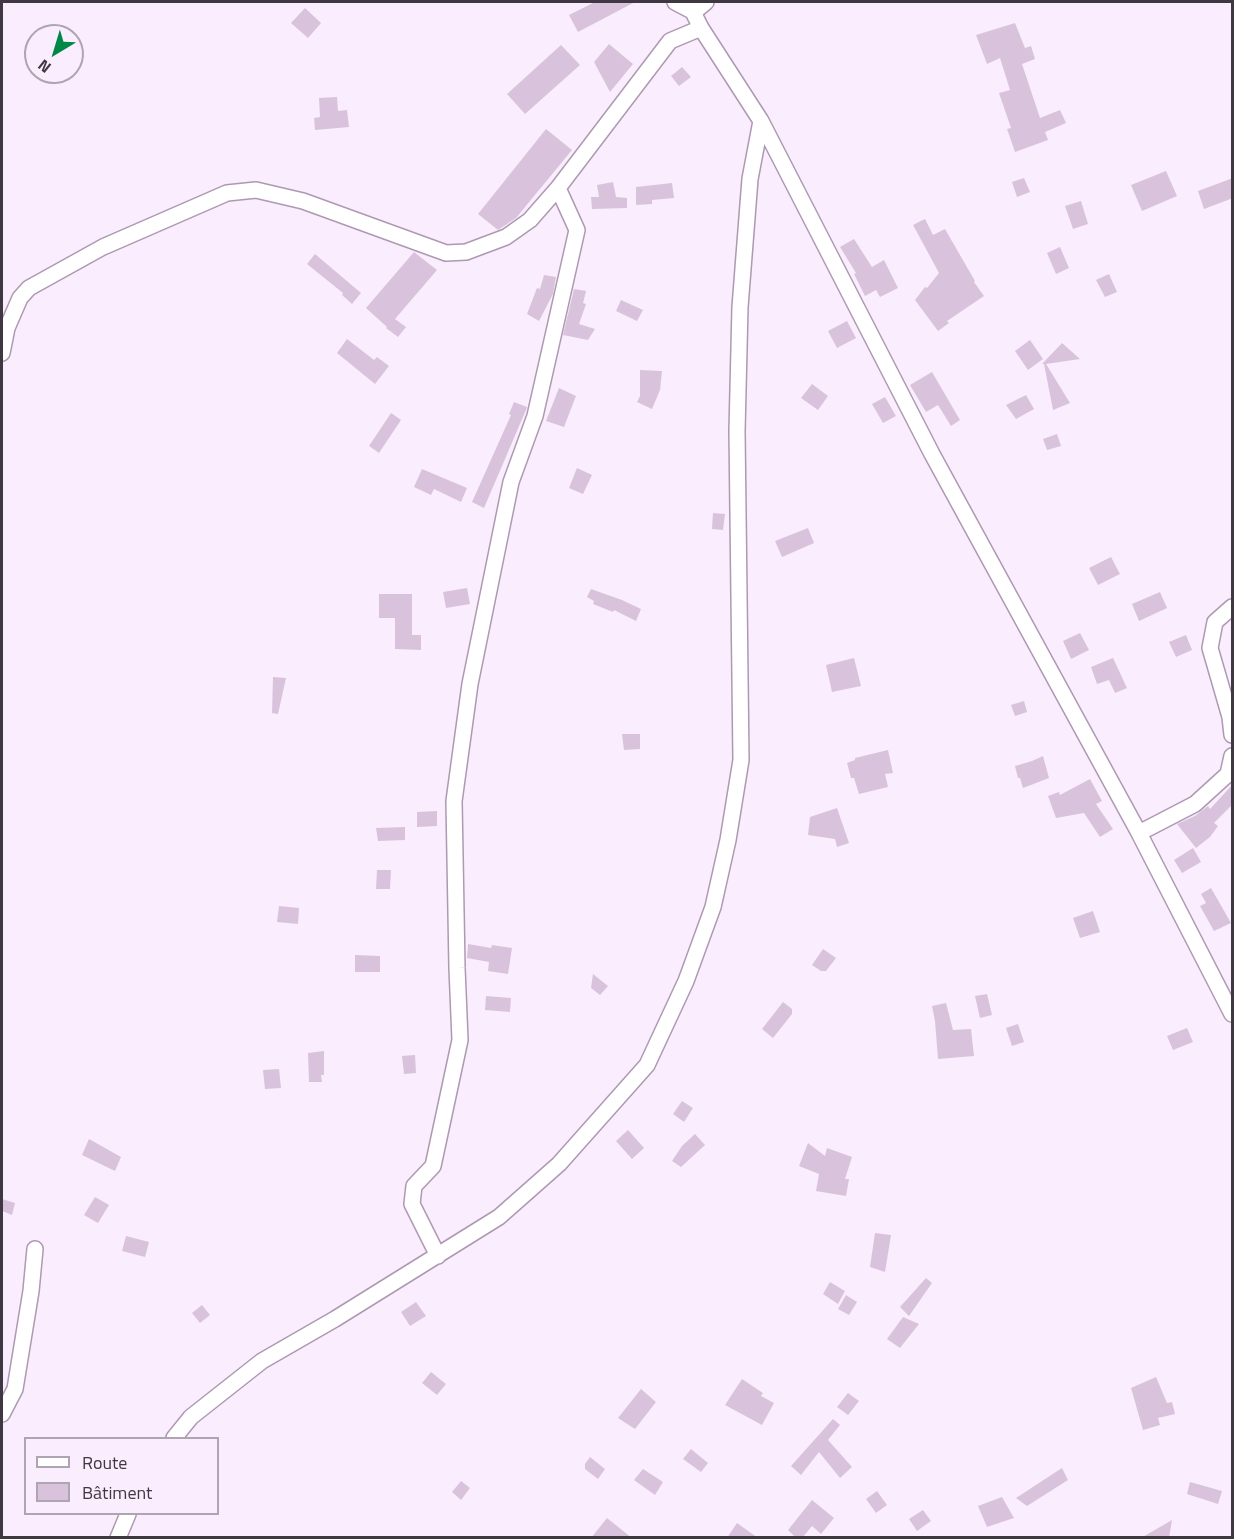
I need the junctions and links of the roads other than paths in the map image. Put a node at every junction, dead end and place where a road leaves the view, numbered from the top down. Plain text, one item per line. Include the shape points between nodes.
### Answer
1 (675, 2) edge
2 (706, 2) edge
3 (691, 7) edge
4 (701, 28) junction
5 (760, 121) junction
6 (558, 188) junction
7 (2, 353) edge
8 (1233, 607) edge
9 (1233, 735) edge
10 (1233, 756) edge
11 (1139, 833) junction
12 (1233, 1014) edge
13 (35, 1249) dead end
14 (438, 1256) junction
15 (2, 1414) edge
16 (175, 1437) edge
17 (128, 1515) edge
18 (118, 1538) edge

1 - 3 street
2 - 3 street
3 - 4 street
4 - 5 street
4 - 6 street via 670,41
5 - 11 street via 932,454
5 - 14 street via 750,179 740,307 737,442 741,760 713,907 686,981 648,1065 559,1164 499,1217
6 - 7 street via 530,220 506,237 466,252 446,253 303,201 256,190 227,193 103,247 29,288 20,298 7,328
6 - 14 street via 577,230 535,416 511,482 470,684 454,801 460,1040 433,1166 414,1186 412,1204
8 - 9 street via 1215,622 1210,648
10 - 11 street via 1228,774 1195,804
11 - 12 street
13 - 15 street via 15,1389
14 - 16 street via 262,1361 191,1417
17 - 18 street

